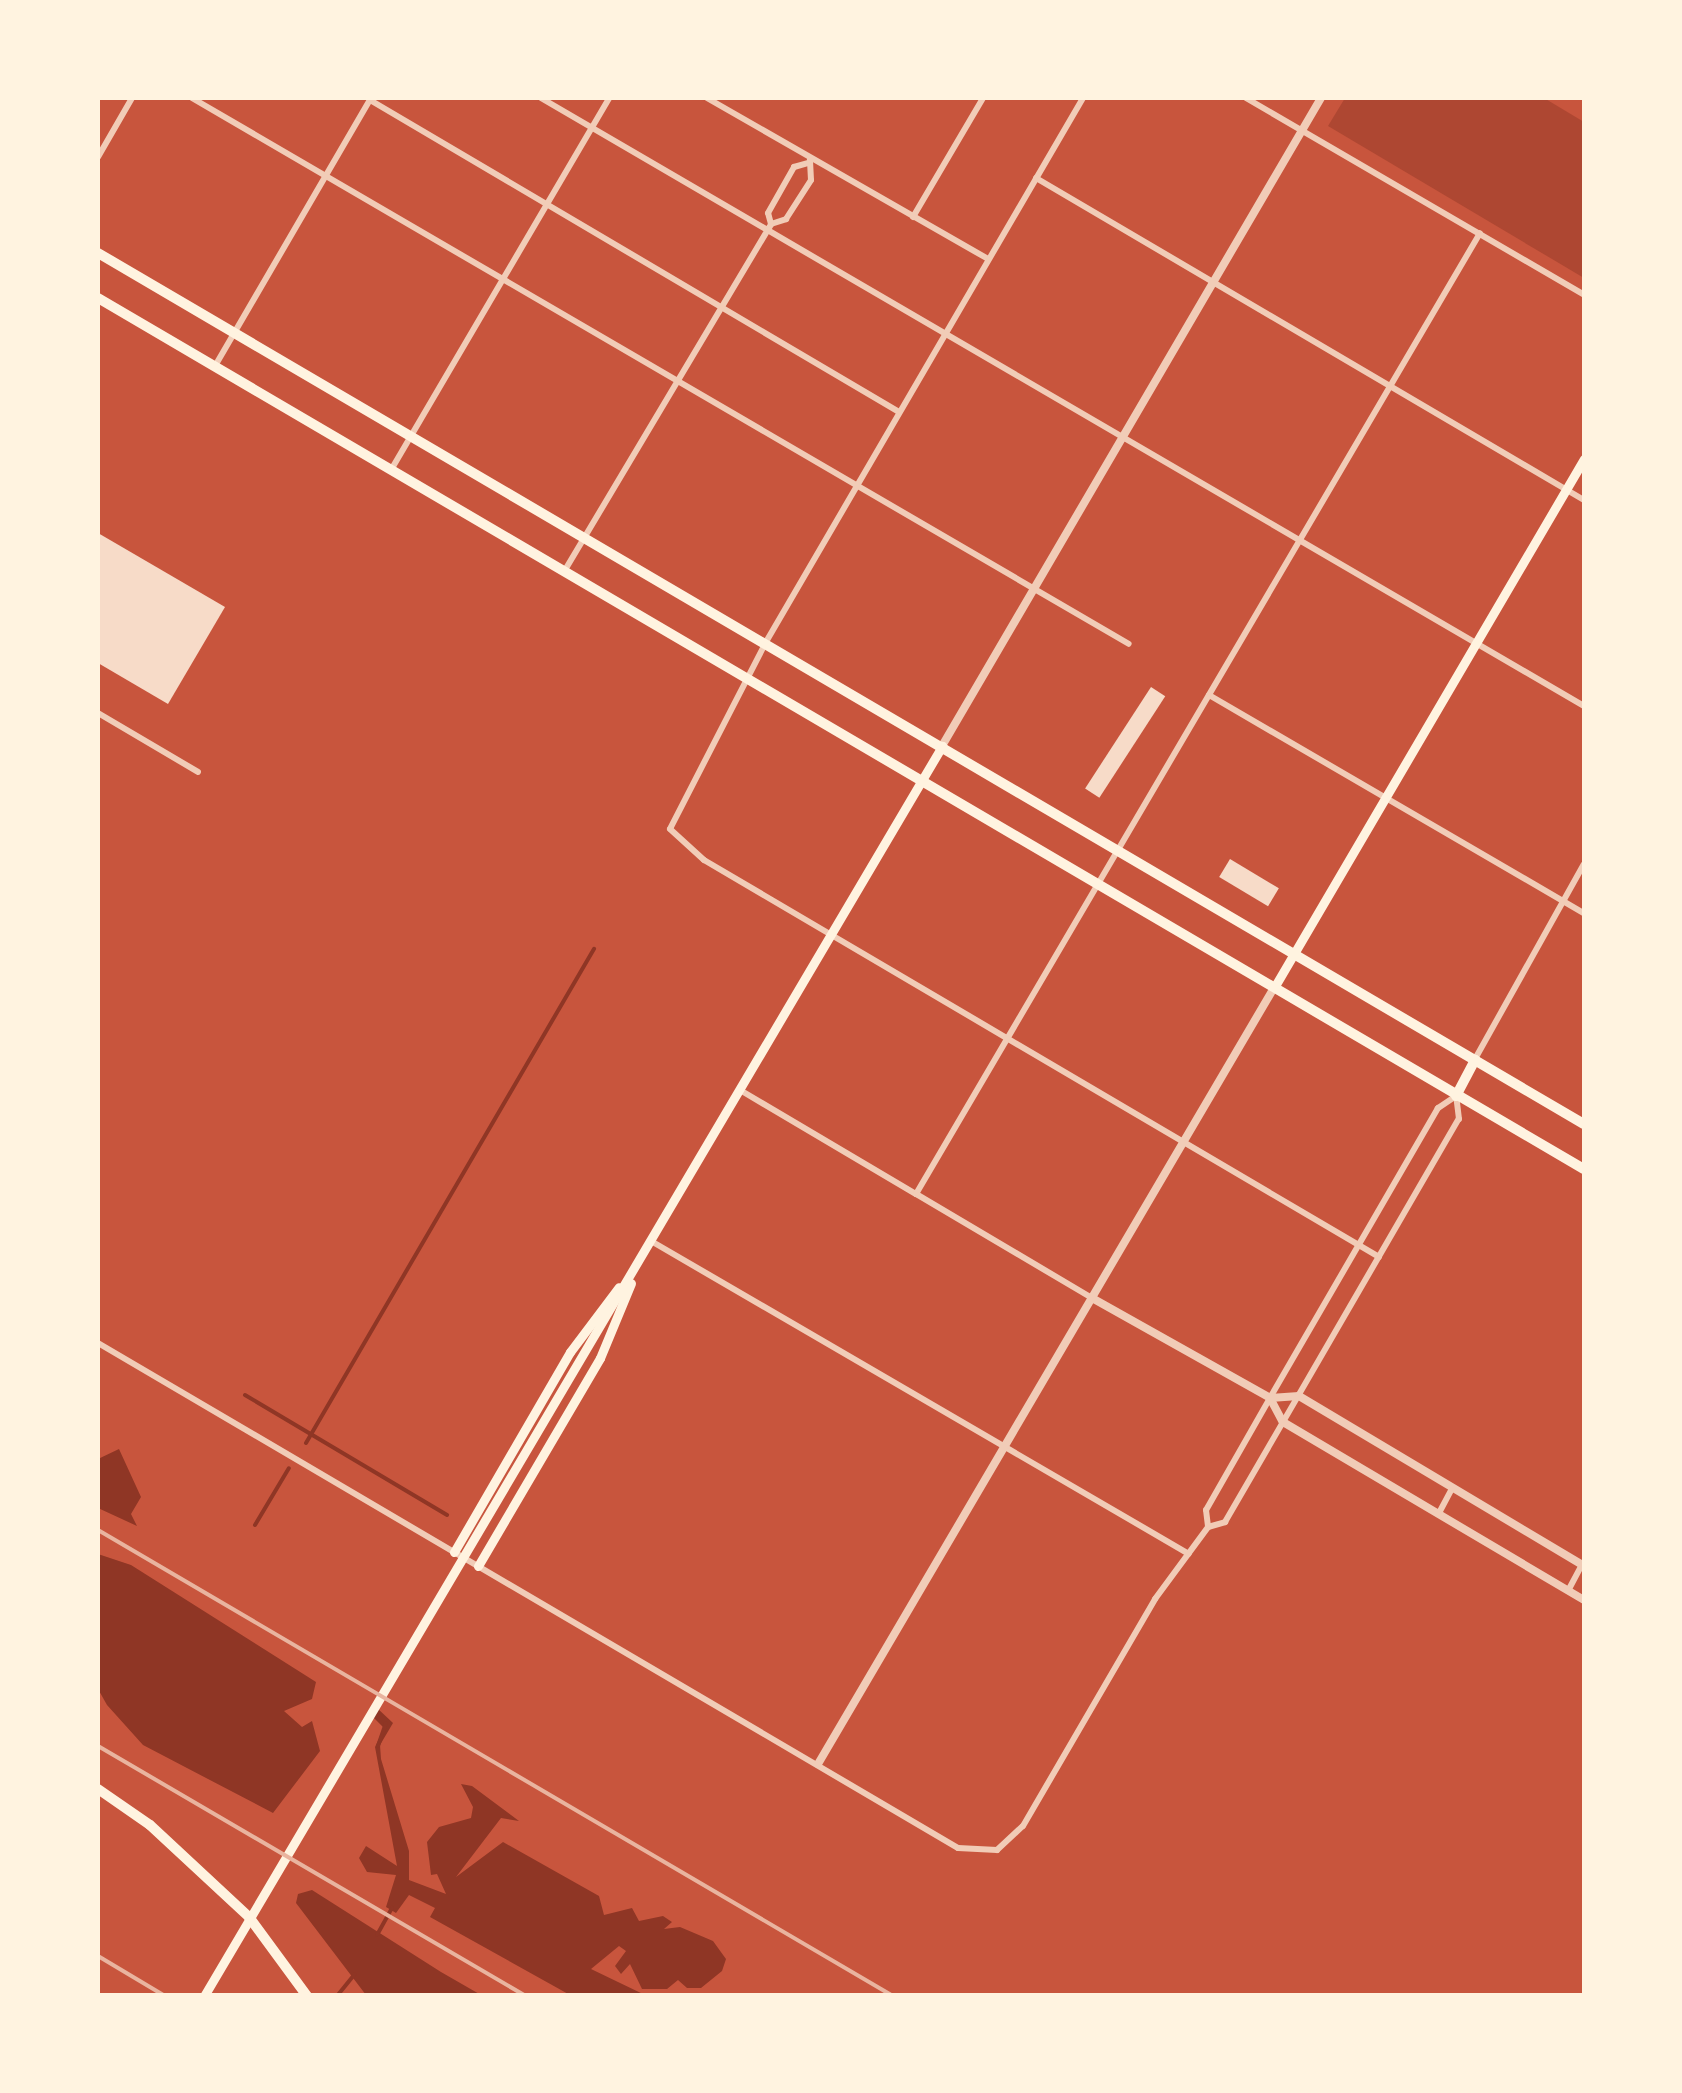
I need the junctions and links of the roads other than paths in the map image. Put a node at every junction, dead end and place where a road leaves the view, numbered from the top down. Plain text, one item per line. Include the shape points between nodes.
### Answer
1 (132, 98) edge
2 (192, 98) edge
3 (541, 98) edge
4 (609, 98) edge
5 (708, 98) edge
6 (980, 98) edge
7 (1083, 98) edge
8 (1246, 98) edge
9 (1321, 98) edge
10 (371, 99) edge
11 (592, 127) junction
12 (1302, 130) junction
13 (98, 157) edge
14 (810, 160) junction
15 (326, 176) junction
16 (1036, 178) junction
17 (547, 204) junction
18 (913, 217) junction
19 (770, 227) junction
20 (1480, 233) junction
21 (98, 253) edge
22 (988, 260) junction
23 (503, 279) junction
24 (1214, 282) junction
25 (1584, 295) edge
26 (98, 298) edge
27 (722, 308) junction
28 (947, 330) junction
29 (235, 332) junction
30 (214, 367) junction
31 (678, 382) junction
32 (1390, 386) junction
33 (900, 412) junction
34 (412, 435) junction
35 (1122, 437) junction
36 (1584, 459) edge
37 (391, 470) junction
38 (856, 486) junction
39 (1566, 490) junction
40 (1584, 500) edge
41 (586, 537) junction
42 (1300, 541) junction
43 (565, 570) junction
44 (1032, 589) junction
45 (766, 642) junction
46 (1476, 643) junction
47 (1129, 644) dead end
48 (746, 676) junction
49 (1209, 695) junction
50 (1584, 706) edge
51 (98, 713) edge
52 (942, 746) junction
53 (198, 772) dead end
54 (922, 779) junction
55 (1386, 798) junction
56 (1119, 850) junction
57 (1584, 864) edge
58 (1098, 884) junction
59 (1563, 901) junction
60 (1584, 913) edge
61 (832, 936) junction
62 (1294, 952) junction
63 (1275, 986) junction
64 (1008, 1042) junction
65 (1475, 1060) junction
66 (740, 1090) junction
67 (1456, 1096) junction
68 (1584, 1124) edge
69 (1183, 1144) junction
70 (1584, 1169) edge
71 (916, 1194) junction
72 (651, 1241) junction
73 (1361, 1246) junction
74 (1379, 1258) junction
75 (636, 1266) junction
76 (1092, 1298) junction
77 (98, 1343) edge
78 (1299, 1396) junction
79 (1270, 1398) junction
80 (1283, 1422) junction
81 (1004, 1447) junction
82 (1452, 1489) junction
83 (1439, 1513) junction
84 (1208, 1528) junction
85 (454, 1552) junction
86 (1189, 1554) junction
87 (1583, 1565) edge
88 (478, 1566) junction
89 (1568, 1589) junction
90 (1584, 1600) edge
91 (818, 1764) junction
92 (98, 1789) edge
93 (249, 1917) junction
94 (204, 1996) edge
95 (307, 1996) edge

1 - 13 street
2 - 15 street
3 - 11 street
4 - 11 street
5 - 14 street
6 - 18 street
7 - 16 street
8 - 12 street
9 - 12 street
10 - 15 street
10 - 17 street
11 - 17 street
11 - 19 street
12 - 20 street
12 - 24 street
14 - 18 street
14 - 19 street via 811,180 786,219
14 - 19 street via 794,167 768,213
15 - 23 street
15 - 29 street
16 - 22 street
16 - 24 street
17 - 23 street
17 - 27 street
18 - 22 street
19 - 27 street
19 - 28 street
20 - 25 street
20 - 32 street
21 - 29 main road
22 - 28 street
23 - 31 street
23 - 34 street
24 - 32 street
24 - 35 street
26 - 30 main road
27 - 31 street
27 - 33 street
28 - 33 street
28 - 35 street
29 - 30 street
29 - 34 main road
30 - 37 main road
31 - 38 street
31 - 41 street
32 - 39 street
32 - 42 street
33 - 38 street
34 - 37 street
34 - 41 main road
35 - 42 street
35 - 44 street
36 - 39 main road
37 - 43 main road
38 - 44 street
38 - 45 street
39 - 40 street
39 - 46 main road
41 - 43 street
41 - 45 main road
42 - 46 street
42 - 49 street
43 - 48 main road
44 - 47 street
44 - 52 street
45 - 48 street
45 - 52 main road
46 - 50 street
46 - 55 main road
48 - 54 main road
48 - 61 street via 670,828 704,860
49 - 55 street
49 - 56 street
51 - 53 street
52 - 54 main road
52 - 56 main road
54 - 58 main road
54 - 61 main road
55 - 59 street
55 - 62 main road
56 - 58 street
56 - 62 main road
57 - 59 street
58 - 63 main road
58 - 64 street
59 - 60 street
59 - 65 street
61 - 64 street
61 - 66 main road
62 - 63 main road
62 - 65 main road
63 - 67 main road
63 - 69 street
64 - 69 street
64 - 71 street
65 - 67 main road
65 - 68 main road
66 - 71 street
66 - 72 main road
67 - 70 main road
67 - 73 street via 1438,1108
67 - 74 street via 1459,1119
69 - 73 street
69 - 76 street
71 - 76 street
72 - 75 main road
72 - 81 street
73 - 74 street
73 - 79 street
74 - 78 street
75 - 85 main road via 570,1352
75 - 88 main road via 600,1358
75 - 93 main road
76 - 79 street
76 - 81 street
77 - 85 street
78 - 79 street
78 - 80 street
78 - 82 street
79 - 80 street
79 - 84 street via 1206,1510
80 - 83 street
80 - 84 street via 1225,1522
81 - 86 street
81 - 91 street
82 - 83 street
82 - 87 street
83 - 89 street
84 - 86 street
85 - 88 street
86 - 91 street via 1155,1599 1014,1841 997,1850 958,1848
87 - 89 street
88 - 91 street
89 - 90 street
92 - 93 main road via 150,1825
93 - 94 main road
93 - 95 main road

